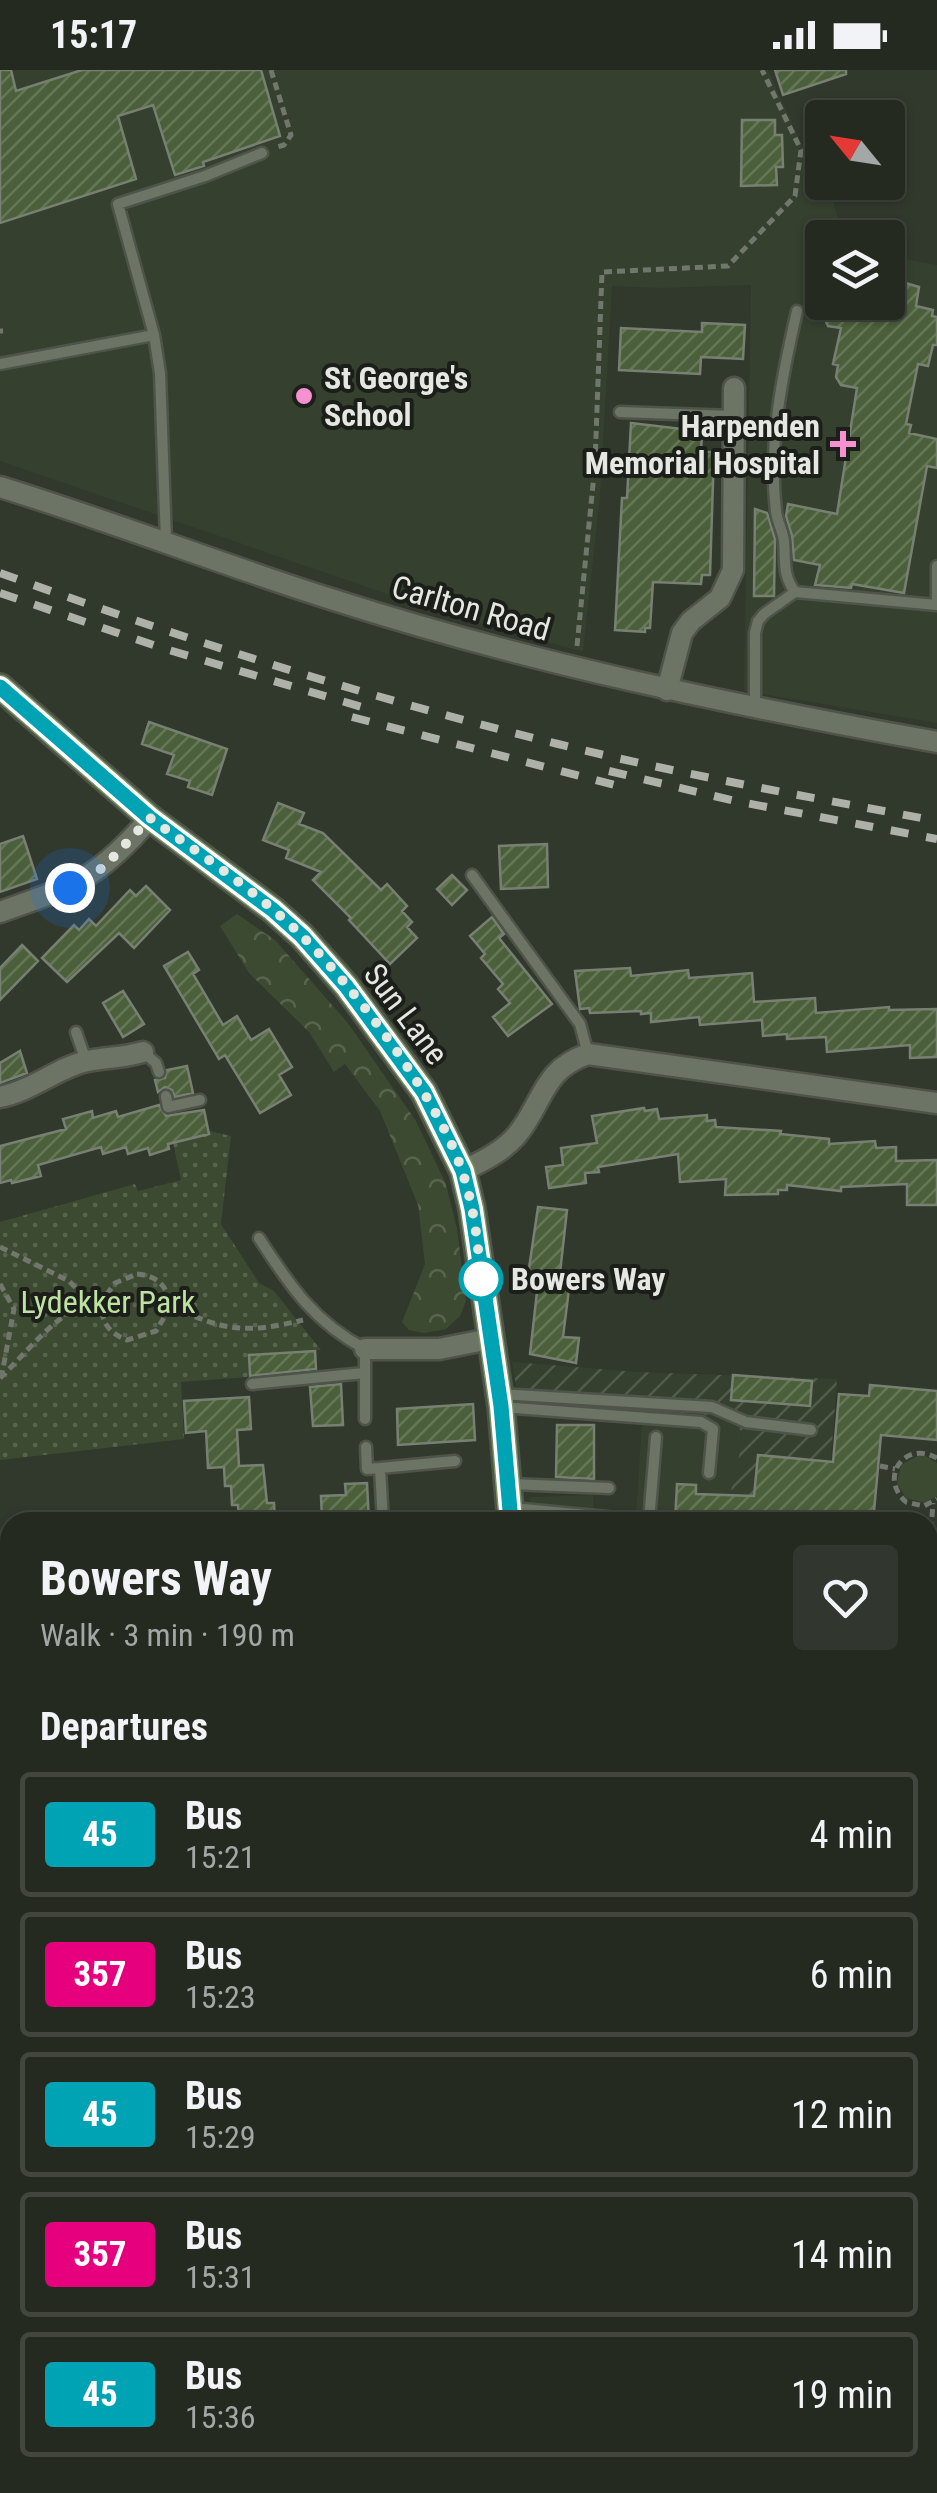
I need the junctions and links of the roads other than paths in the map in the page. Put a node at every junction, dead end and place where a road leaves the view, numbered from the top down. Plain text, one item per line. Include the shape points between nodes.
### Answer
1 (262, 153) road end
2 (797, 311) dead end
3 (154, 335) junction
4 (0, 364) edge
5 (734, 388) dead end
6 (620, 412) dead end
7 (733, 416) junction
8 (0, 487) edge
9 (166, 541) junction
10 (937, 566) edge
11 (796, 592) junction
12 (937, 602) edge
13 (0, 687) edge
14 (667, 690) junction
15 (756, 709) junction
16 (937, 742) edge
17 (150, 818) junction
18 (472, 875) dead end
19 (0, 912) edge
20 (76, 1032) dead end
21 (143, 1052) joint
22 (588, 1054) junction
23 (86, 1061) junction
24 (159, 1072) dead end
25 (166, 1096) dead end
26 (0, 1097) edge
27 (200, 1100) dead end
28 (937, 1103) edge
29 (463, 1171) junction
30 (259, 1238) dead end
31 (490, 1339) junction
32 (366, 1350) junction
33 (364, 1372) junction
34 (252, 1384) dead end
35 (500, 1400) junction
36 (366, 1420) dead end
37 (812, 1430) dead end
38 (656, 1437) dead end
39 (366, 1447) dead end
40 (456, 1461) dead end
41 (380, 1468) junction
42 (709, 1473) dead end
43 (609, 1488) dead end
44 (511, 1505) edge
45 (382, 1512) edge
46 (571, 1512) edge
47 (650, 1512) edge

1 - 3 lane via 118,204
2 - 11 lane via 775,443 783,564
3 - 4 lane
3 - 9 lane
5 - 7 street
6 - 7 lane
7 - 14 street via 733,570 720,598 682,633
8 - 9 street, Carlton Road
9 - 14 street, Carlton Road via 331,599
10 - 12 lane
11 - 12 lane
11 - 15 lane via 758,621
13 - 17 street, Sun Lane
14 - 15 street, Carlton Road
15 - 16 street, Carlton Road
17 - 19 street via 104,867 70,888
17 - 29 street, Sun Lane via 302,936 424,1092
18 - 22 lane via 580,1024
20 - 23 lane
21 - 23 street
21 - 24 lane
22 - 28 street
22 - 29 street via 554,1073 518,1134
23 - 26 street
25 - 27 lane via 168,1107
29 - 31 street, Sun Lane
30 - 32 lane via 316,1317
31 - 32 street via 438,1349
31 - 35 street, Sun Lane
32 - 33 lane
33 - 34 lane
33 - 36 lane
35 - 37 lane via 712,1407 746,1422
35 - 42 lane via 701,1422 713,1430
35 - 44 street, Sun Lane
38 - 47 lane
39 - 41 lane via 367,1470
40 - 41 lane
41 - 45 lane
43 - 44 lane
44 - 46 lane

